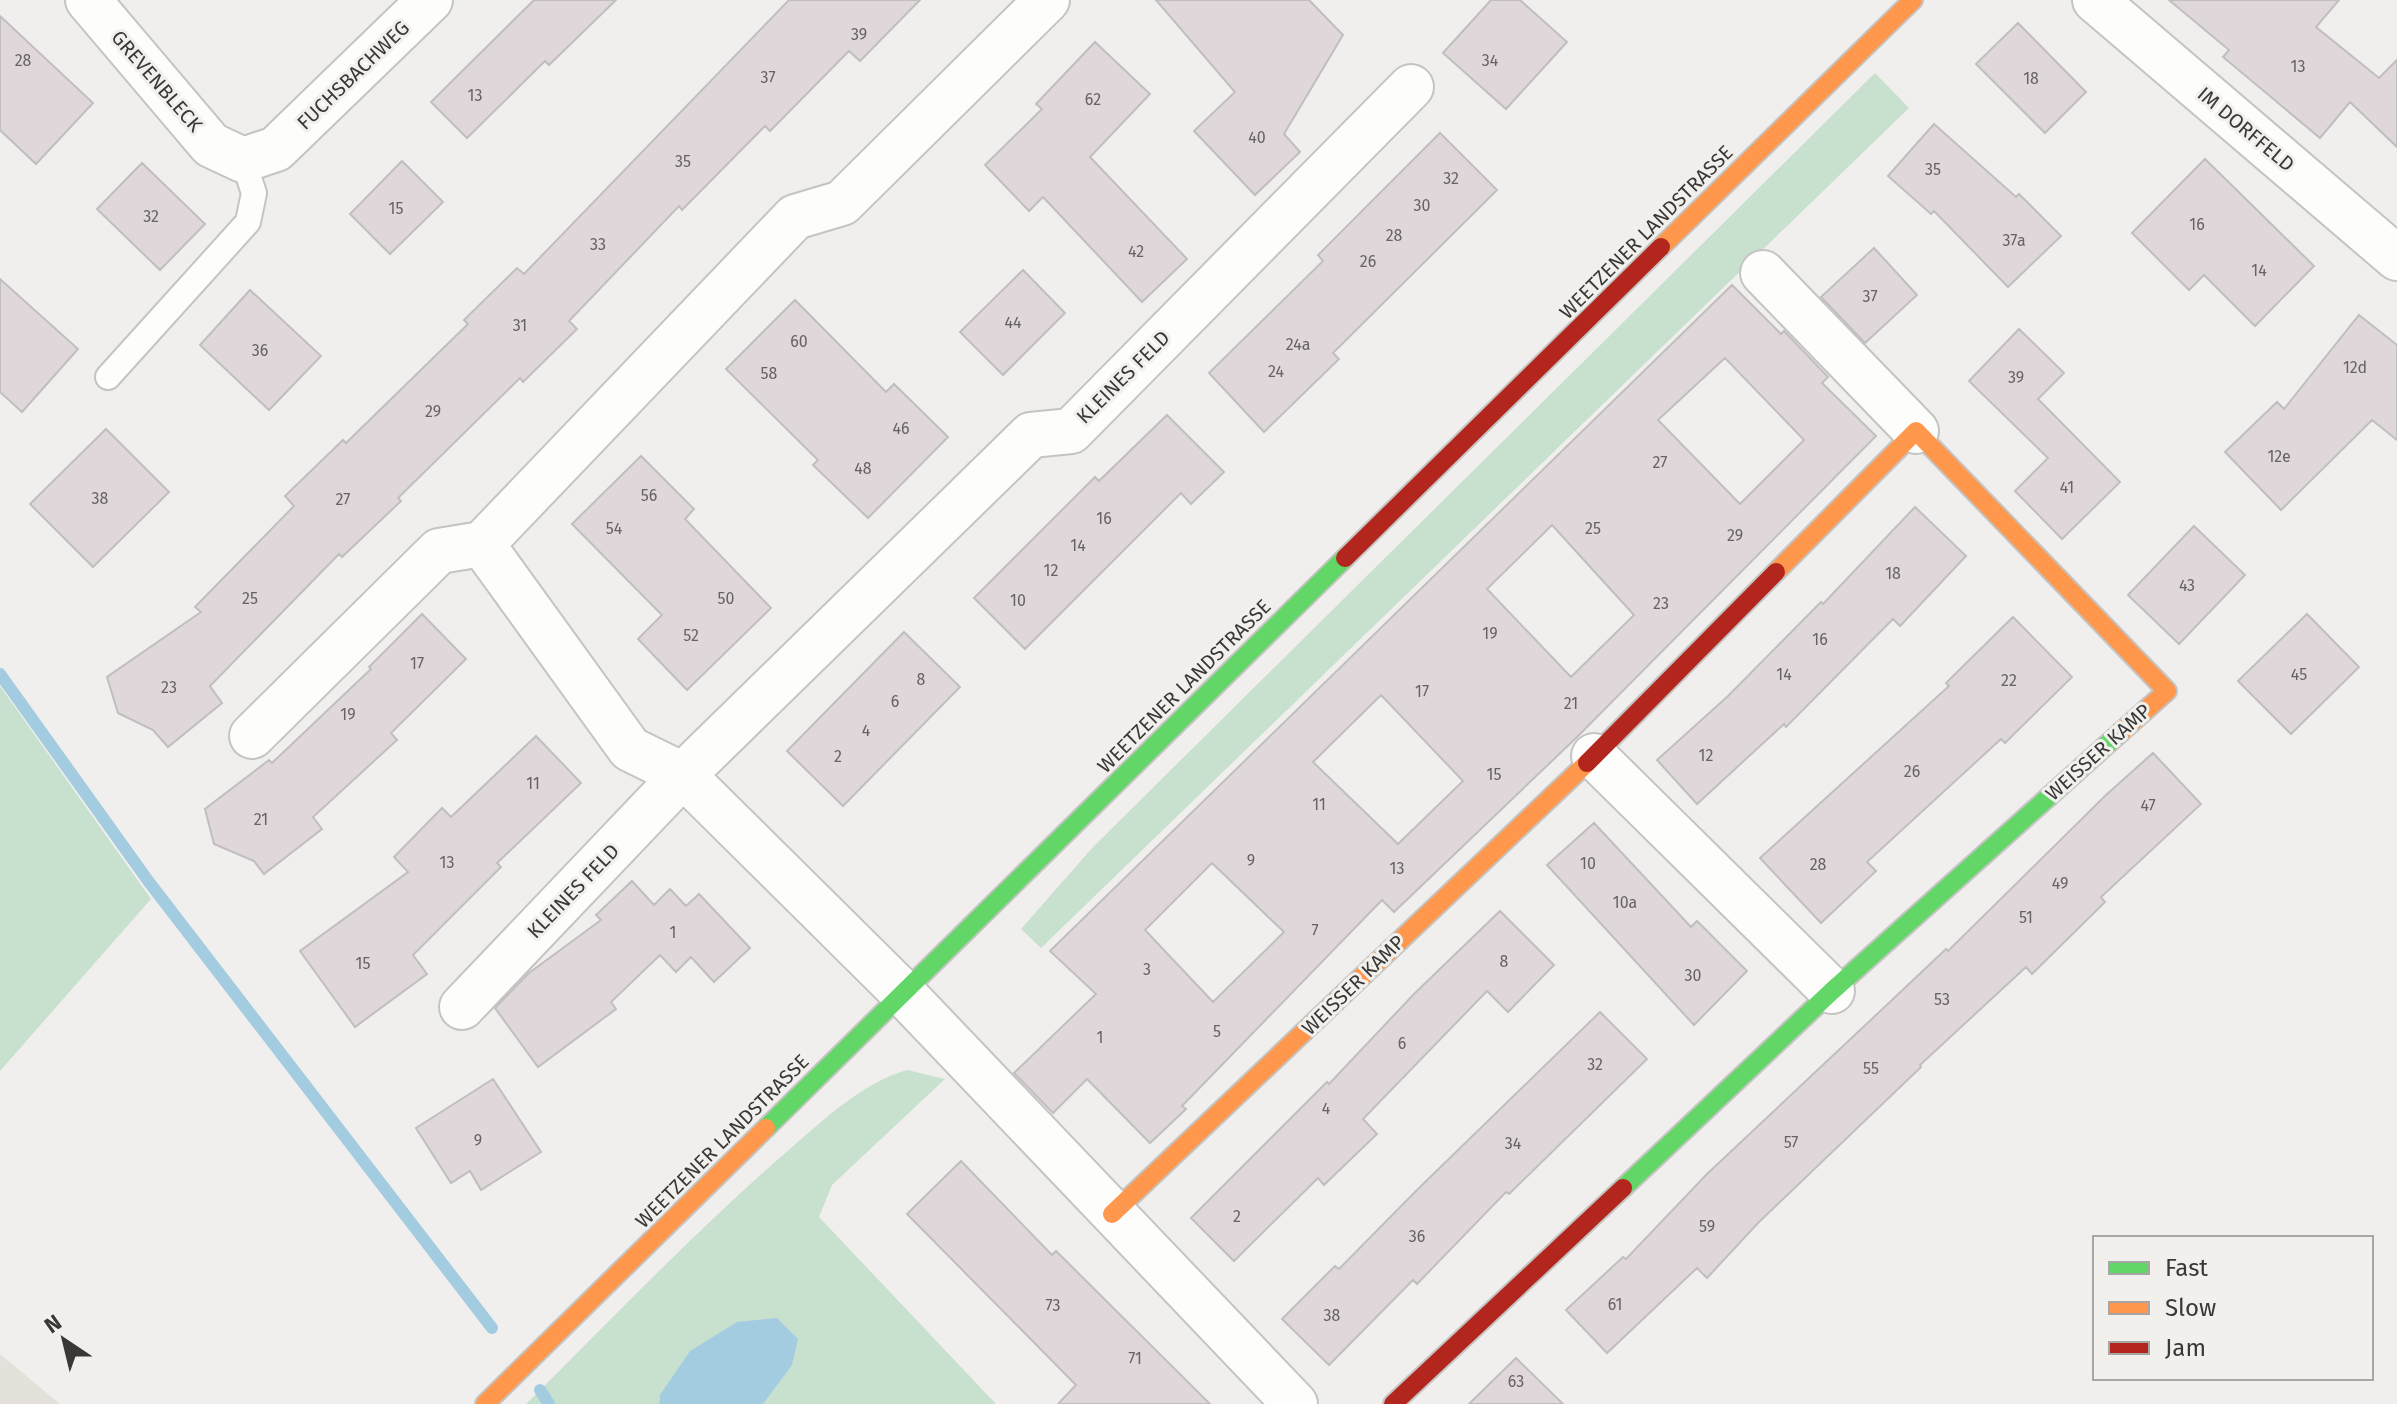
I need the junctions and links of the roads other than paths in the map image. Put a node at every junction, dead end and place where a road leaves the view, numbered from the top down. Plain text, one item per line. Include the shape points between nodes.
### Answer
1 (88, 0) edge
2 (430, 0) edge
3 (1047, 0) edge
4 (1913, 0) edge
5 (2095, 0) edge
6 (1411, 87) dead end
7 (259, 155) junction
8 (2397, 258) edge
9 (1763, 273) dead end
10 (108, 377) dead end
11 (1916, 431) junction
12 (482, 544) junction
13 (252, 736) dead end
14 (1594, 756) junction
15 (683, 775) junction
16 (1832, 991) junction
17 (903, 993) junction
18 (462, 1007) dead end
19 (1112, 1214) junction
20 (485, 1404) edge
21 (1295, 1404) edge
22 (1393, 1404) edge

1 - 7 street, GREVENBLECK via 211,145
2 - 7 street, FUCHSBACHWEG
3 - 12 street via 842,203 795,217
4 - 17 street, WEETZENER LANDSTRASSE
5 - 8 street, IM DORFFELD
6 - 15 street, KLEINES FELD via 1071,431 1031,435
7 - 10 lane via 248,222
9 - 11 street, WEISSER KAMP
11 - 14 street, WEISSER KAMP
11 - 16 street, WEISSER KAMP via 2167,691
12 - 13 street via 439,551
12 - 15 street via 630,749
14 - 16 street
14 - 19 street, WEISSER KAMP
15 - 17 street
15 - 18 street, KLEINES FELD
16 - 22 street, WEISSER KAMP
17 - 19 street
17 - 20 street, WEETZENER LANDSTRASSE
19 - 21 street

